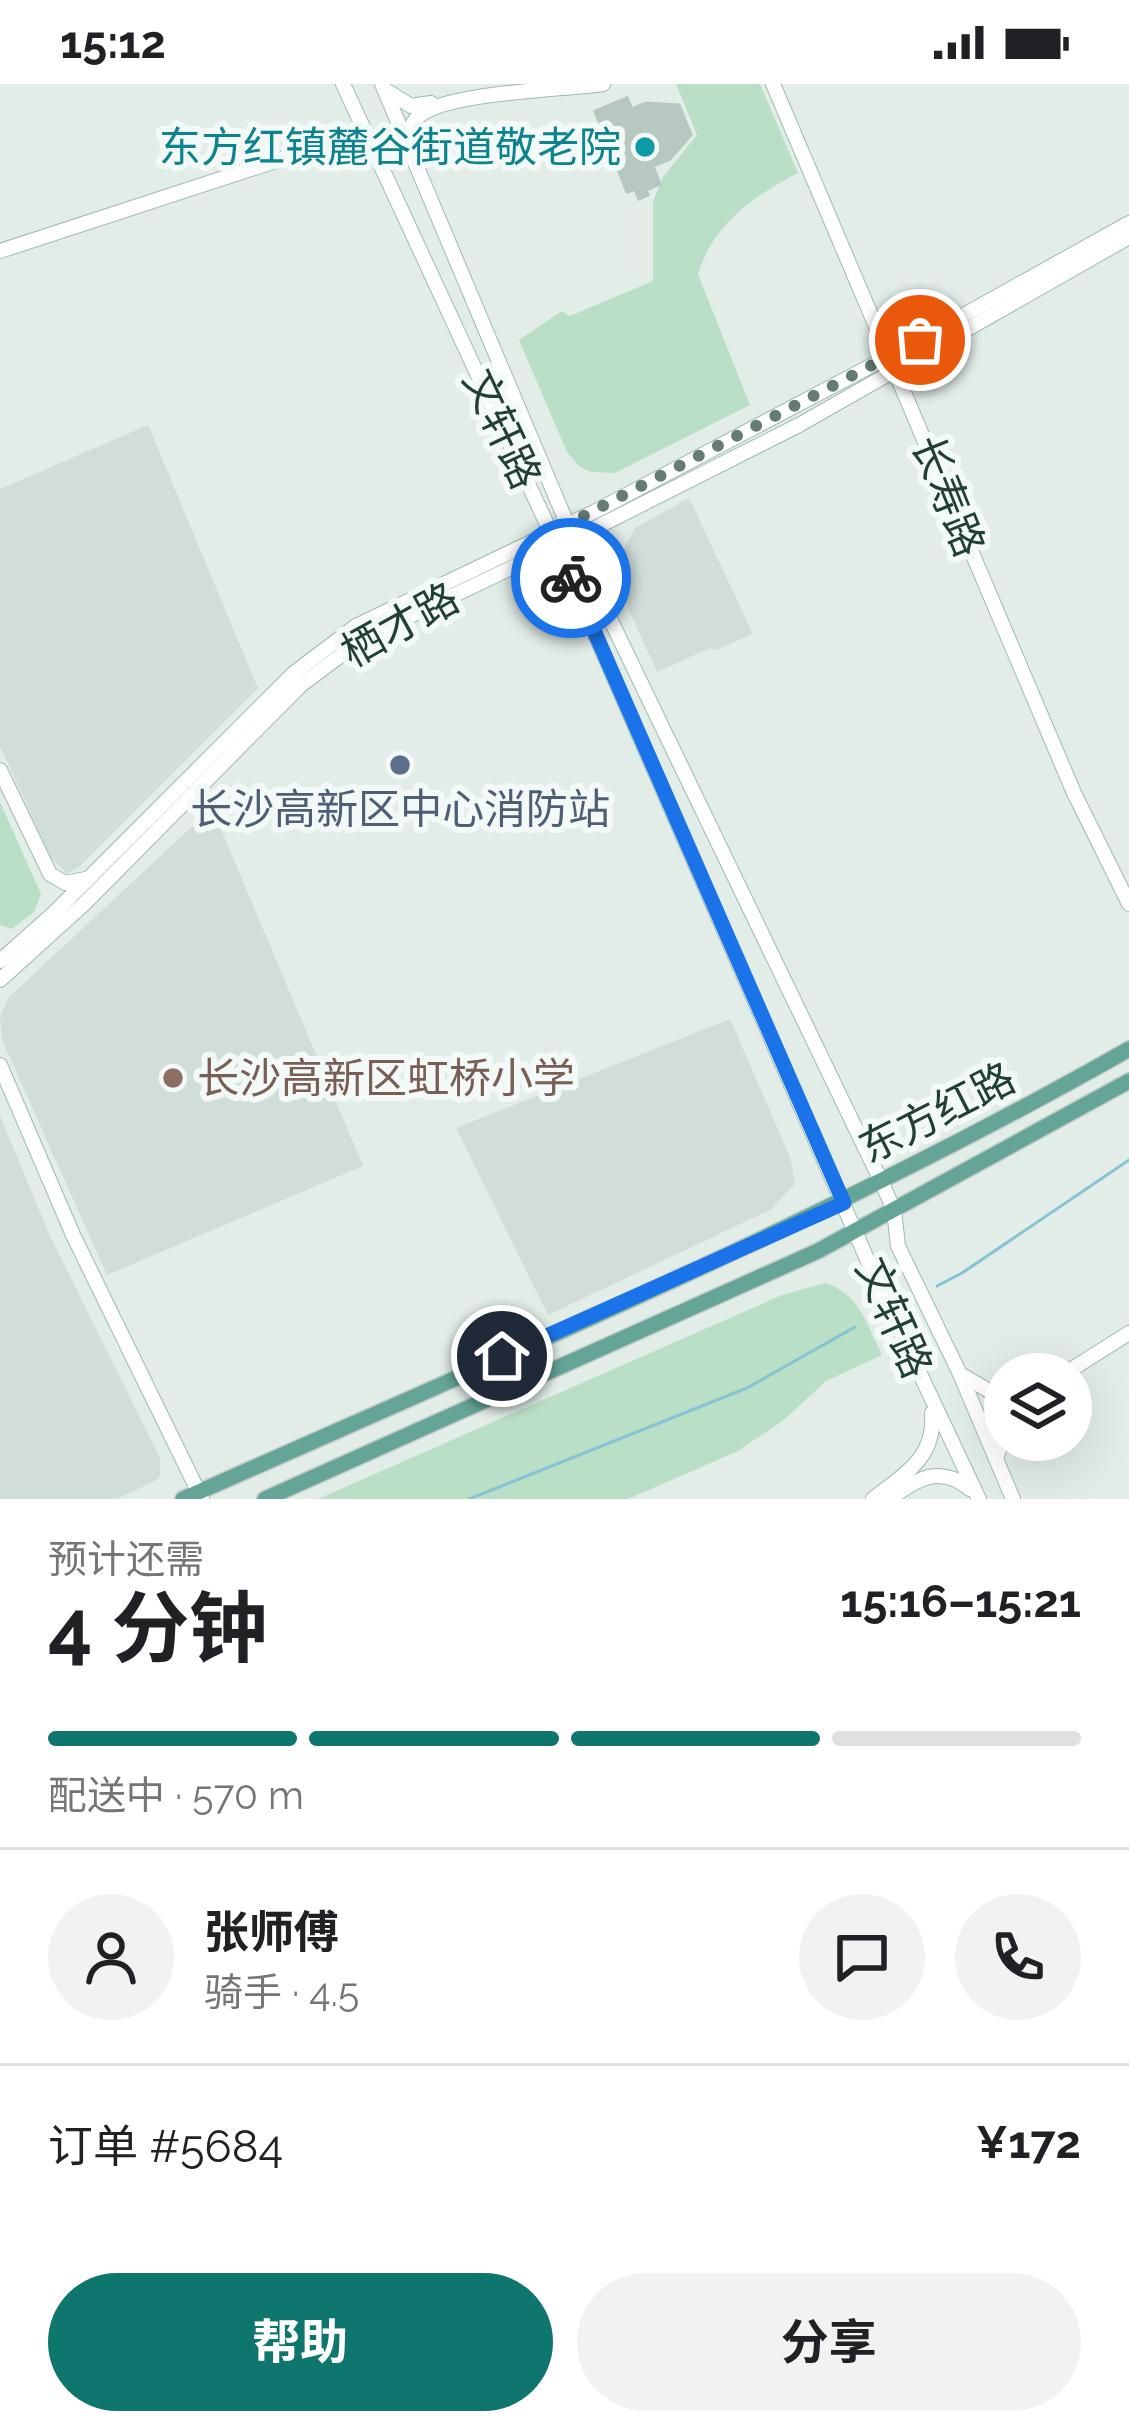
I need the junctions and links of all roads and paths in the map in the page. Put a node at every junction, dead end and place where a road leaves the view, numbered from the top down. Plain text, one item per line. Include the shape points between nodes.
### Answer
1 (343, 84) edge
2 (536, 84) edge
3 (603, 84) edge
4 (777, 84) edge
5 (384, 86) edge
6 (351, 102) junction
7 (409, 146) junction
8 (376, 157) junction
9 (1129, 223) edge
10 (1129, 237) edge
11 (0, 248) edge
12 (895, 361) junction
13 (572, 532) junction
14 (554, 540) junction
15 (0, 770) edge
16 (0, 781) edge
17 (91, 878) junction
18 (1129, 890) edge
19 (1129, 904) edge
20 (51, 916) junction
21 (0, 961) edge
22 (0, 980) edge
23 (1129, 1049) edge
24 (0, 1065) edge
25 (0, 1079) edge
26 (1129, 1081) edge
27 (881, 1181) junction
28 (844, 1203) junction
29 (894, 1210) junction
30 (856, 1231) junction
31 (1129, 1333) edge
32 (1092, 1356) edge
33 (960, 1374) junction
34 (984, 1388) edge
35 (929, 1396) junction
36 (984, 1431) edge
37 (997, 1461) edge
38 (194, 1497) edge
39 (265, 1499) edge
40 (873, 1499) edge
41 (890, 1499) edge
42 (979, 1499) edge
43 (1013, 1499) edge

1 - 6 main road, 文轩路
2 - 5 main road via 418,106
3 - 7 main road via 499,94 424,112 412,124
4 - 12 main road, 长寿路
5 - 7 main road, 文轩路
6 - 8 main road, 文轩路
6 - 11 main road via 348,123 332,135
7 - 13 main road, 文轩路
8 - 11 main road via 361,143 334,142
8 - 14 main road, 文轩路
9 - 12 main road, 栖才路
10 - 12 main road, 栖才路
12 - 13 main road, 栖才路
12 - 18 main road, 长寿路
12 - 19 main road, 长寿路 via 1074,793
13 - 14 main road, 栖才路
13 - 27 main road, 文轩路
14 - 17 main road, 栖才路 via 405,600 335,640
14 - 22 main road, 栖才路 via 329,663
14 - 28 main road, 文轩路
15 - 17 main road via 50,874 65,884
16 - 20 main road via 49,887
17 - 20 main road, 栖才路
20 - 21 main road, 栖才路
23 - 27 main road, 东方红路
24 - 38 main road
25 - 38 main road via 67,1238
26 - 29 main road, 东方红路
27 - 28 main road, 东方红路
27 - 29 main road, 文轩路
28 - 30 main road, 文轩路
28 - 38 main road, 东方红路
29 - 30 main road, 东方红路
29 - 33 main road, 文轩路 via 898,1246
30 - 35 main road, 文轩路
30 - 39 main road, 东方红路
31 - 32 main road
33 - 34 main road
33 - 36 main road, 文轩路
35 - 40 main road via 929,1449
35 - 42 main road, 文轩路
37 - 43 main road, 文轩路
41 - 42 main road via 930,1474 962,1483

